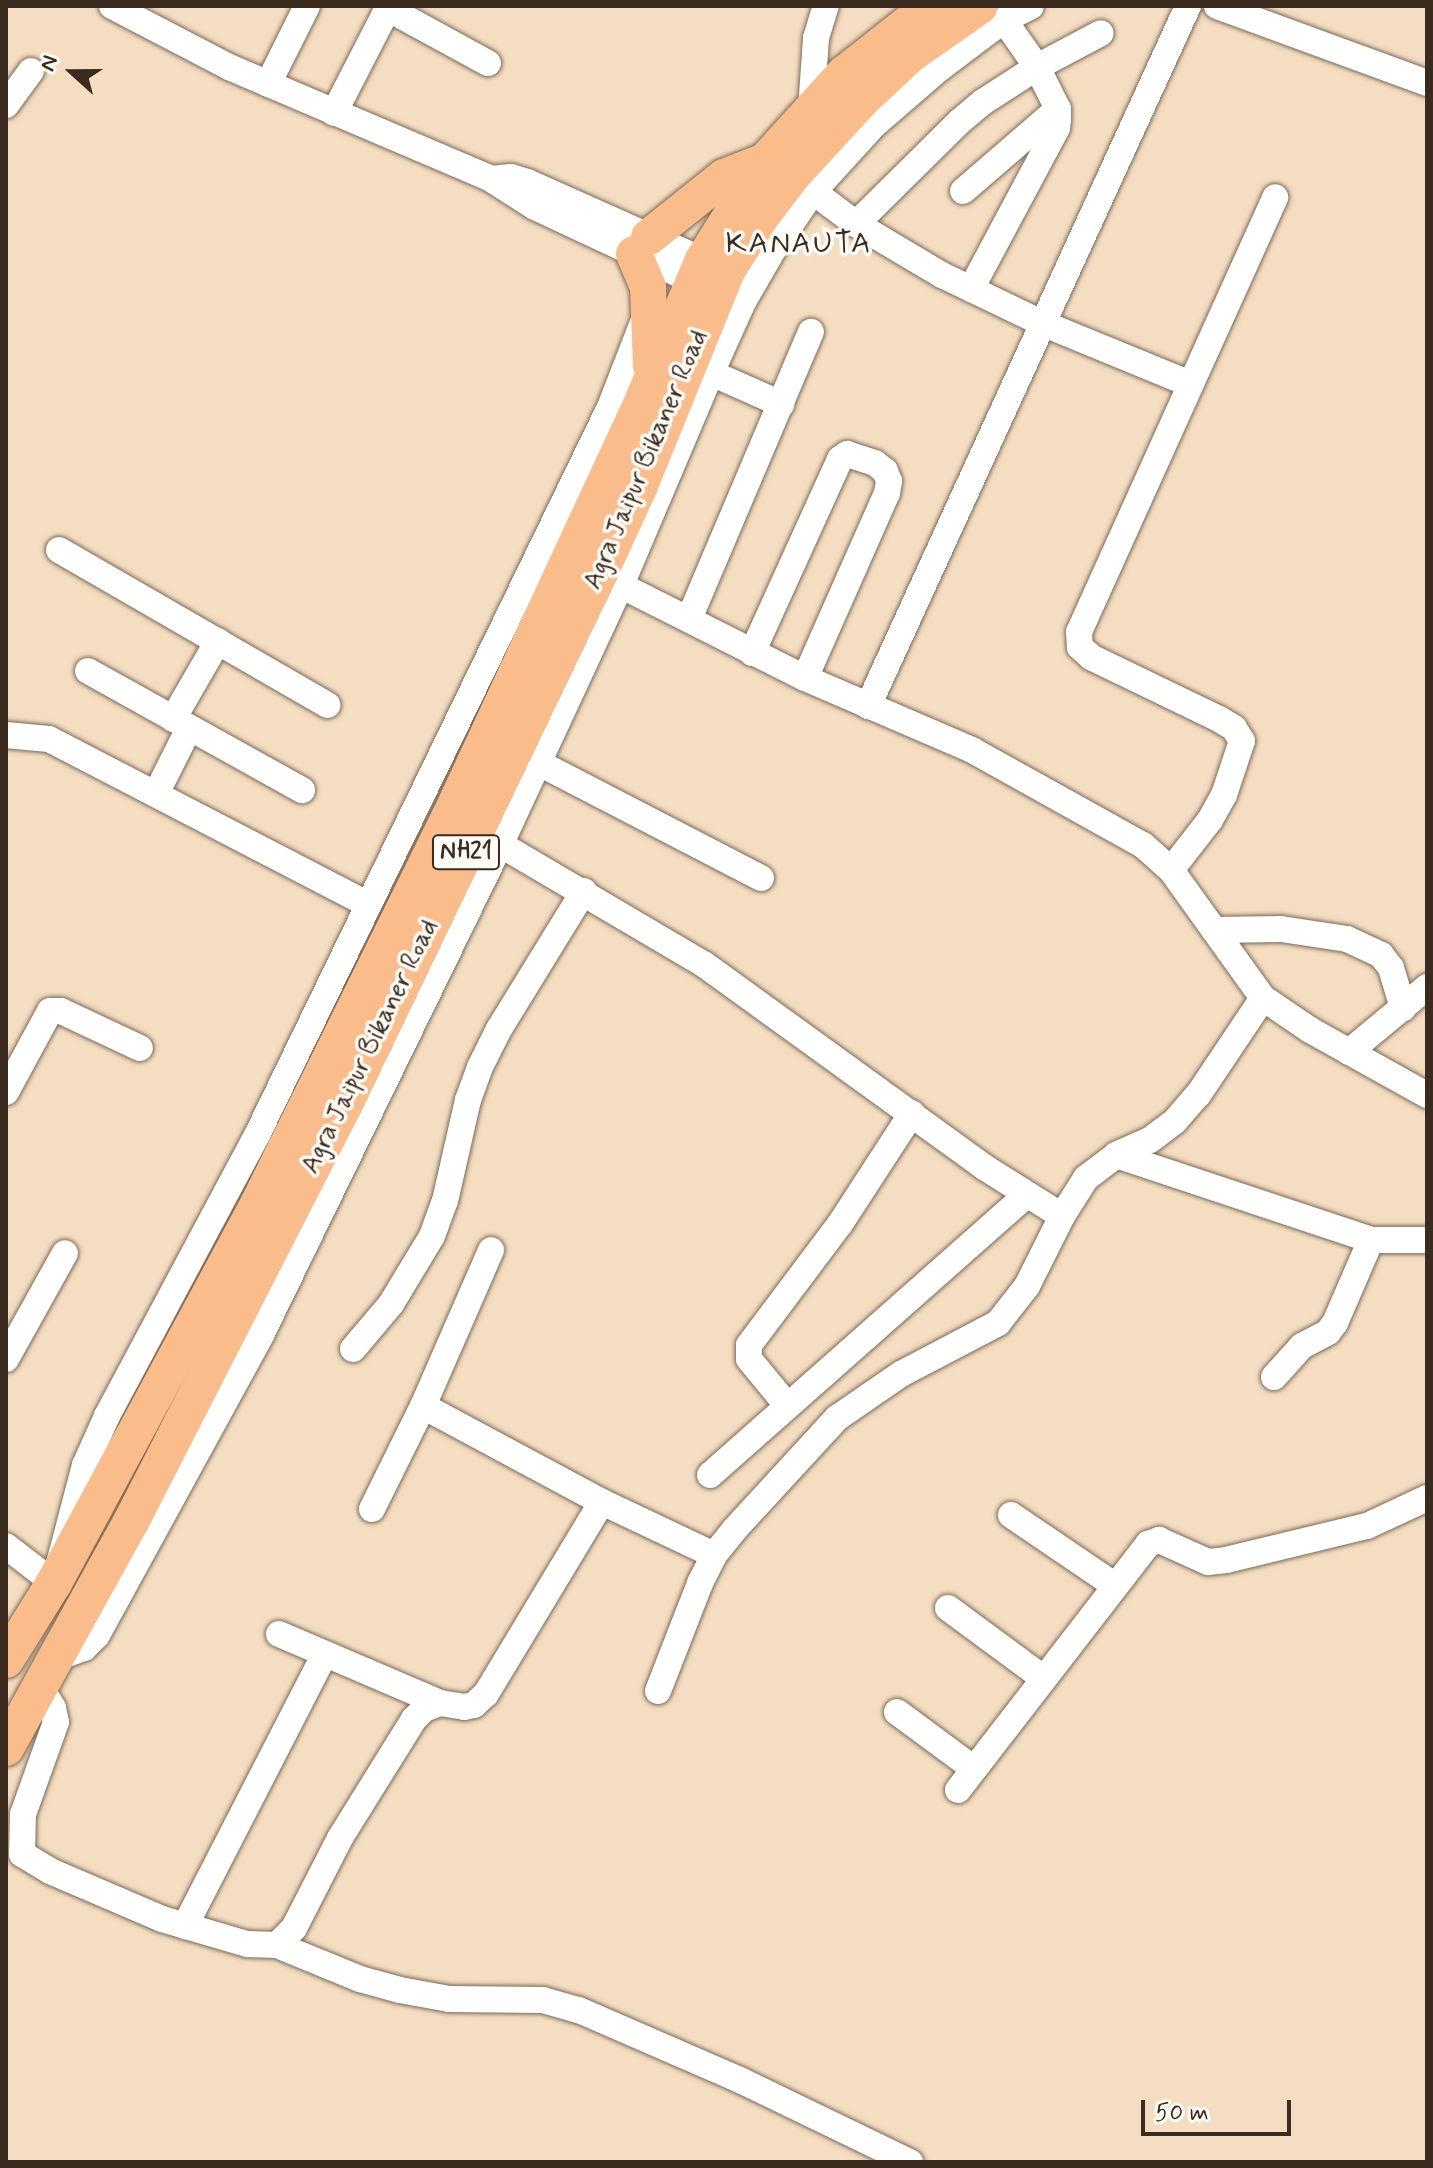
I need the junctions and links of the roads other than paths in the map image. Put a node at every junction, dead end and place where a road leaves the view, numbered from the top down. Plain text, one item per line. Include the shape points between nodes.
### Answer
1 (307, 6) edge
2 (826, 6) edge
3 (930, 6) edge
4 (1031, 6) edge
5 (1188, 6) edge
6 (1217, 6) edge
7 (388, 7) edge
8 (119, 8) edge
9 (992, 13) edge
10 (1101, 33) dead end
11 (488, 63) dead end
12 (1037, 67) junction
13 (31, 71) dead end
14 (1427, 83) edge
15 (268, 84) junction
16 (6, 105) edge
17 (1058, 109) junction
18 (811, 110) junction
19 (334, 113) junction
20 (790, 176) junction
21 (963, 191) dead end
22 (1275, 197) dead end
23 (856, 224) junction
24 (642, 245) junction
25 (723, 282) junction
26 (971, 289) junction
27 (649, 308) junction
28 (1044, 324) junction
29 (811, 332) dead end
30 (711, 373) junction
31 (652, 375) junction
32 (1190, 384) junction
33 (781, 404) junction
34 (59, 550) dead end
35 (610, 580) junction
36 (689, 619) junction
37 (218, 641) junction
38 (752, 653) junction
39 (88, 671) dead end
40 (805, 678) junction
41 (328, 705) dead end
42 (868, 706) junction
43 (181, 724) junction
44 (6, 735) edge
45 (539, 763) junction
46 (302, 790) dead end
47 (156, 794) junction
48 (488, 837) junction
49 (1171, 870) junction
50 (761, 878) dead end
51 (584, 891) junction
52 (369, 905) junction
53 (1214, 930) junction
54 (1427, 987) edge
55 (1263, 998) junction
56 (1403, 1008) junction
57 (140, 1048) dead end
58 (1349, 1052) junction
59 (6, 1092) edge
60 (1427, 1095) edge
61 (912, 1113) junction
62 (1116, 1155) junction
63 (1025, 1196) junction
64 (1062, 1216) junction
65 (1371, 1240) junction
66 (1427, 1240) edge
67 (491, 1250) dead end
68 (65, 1253) dead end
69 (353, 1349) dead end
70 (6, 1359) edge
71 (1274, 1377) dead end
72 (786, 1404) junction
73 (423, 1406) junction
74 (710, 1475) dead end
75 (1427, 1498) edge
76 (602, 1502) junction
77 (372, 1509) dead end
78 (1011, 1515) dead end
79 (6, 1546) edge
80 (714, 1555) junction
81 (54, 1583) junction
82 (1114, 1585) junction
83 (948, 1608) dead end
84 (279, 1634) dead end
85 (324, 1655) junction
86 (6, 1660) edge
87 (1043, 1678) junction
88 (41, 1688) junction
89 (658, 1691) dead end
90 (440, 1703) junction
91 (897, 1712) dead end
92 (6, 1748) edge
93 (185, 1926) junction
94 (277, 1945) junction
95 (910, 2162) edge

1 - 15 street
2 - 18 street via 816,38
3 - 18 highway, Agra Jaipur Bikaner Road / NH21 via 844,74
4 - 9 street
5 - 28 street
6 - 14 street
7 - 11 street
7 - 19 street
8 - 15 street
9 - 12 street
9 - 20 highway, Agra Jaipur Bikaner Road / NH21 via 910,55
10 - 12 street
12 - 17 street
12 - 23 street via 959,122
13 - 16 street
15 - 19 street
17 - 21 street
17 - 26 street via 1057,128
18 - 20 highway, Agra Jaipur Bikaner Road / NH21
19 - 24 street via 491,179 535,207
20 - 23 street
20 - 24 highway via 724,177
20 - 25 highway, Agra Jaipur Bikaner Road / NH21
20 - 25 street
22 - 32 street
23 - 26 street
24 - 25 street
24 - 27 highway
25 - 30 street
25 - 31 highway, Agra Jaipur Bikaner Road / NH21
25 - 35 highway, Agra Jaipur Bikaner Road / NH21 via 645,475
26 - 28 street
27 - 31 highway
27 - 52 street via 610,407
28 - 32 street
28 - 42 street
29 - 33 street
30 - 33 street
30 - 35 street
31 - 81 highway, Agra Jaipur Bikaner Road / NH21 via 449,818 258,1204
32 - 49 street via 1079,632 1080,647 1091,657 1219,719 1242,741 1210,820
33 - 36 street
34 - 37 street
35 - 36 street
35 - 45 street
35 - 48 highway, Agra Jaipur Bikaner Road / NH21
36 - 38 street
37 - 41 street
37 - 43 street
38 - 40 street
38 - 40 street via 840,459 847,454 875,463 885,471 887,493
39 - 43 street
40 - 42 street
42 - 49 street via 972,750 1143,845
43 - 46 street
43 - 47 street
44 - 47 street via 49,739
45 - 48 street
45 - 50 street
47 - 52 street
48 - 51 street
48 - 88 highway, Agra Jaipur Bikaner Road / NH21
49 - 53 street
51 - 61 street via 716,972
51 - 69 street via 480,1067 432,1236 391,1304
52 - 81 street via 257,1135 107,1416 85,1465
53 - 55 street
53 - 56 street via 1281,929 1347,939 1381,955 1391,968
54 - 56 street
55 - 58 street
55 - 62 street via 1175,1121
56 - 58 street
57 - 59 street via 61,1011 50,1011
58 - 60 street
61 - 63 street
61 - 72 street via 840,1224 749,1345 755,1369
62 - 64 street via 1086,1178
62 - 65 street
63 - 64 street
63 - 72 street
64 - 80 street via 1027,1286 998,1323 901,1374 837,1418
65 - 66 street
65 - 71 street via 1335,1323 1302,1346
67 - 73 street
68 - 70 street
72 - 74 street
73 - 76 street
73 - 77 street
75 - 82 street via 1367,1526 1226,1560 1208,1562 1159,1540 1148,1544
76 - 80 street
76 - 90 street via 486,1694 474,1705
78 - 82 street
79 - 81 street
80 - 89 street
81 - 86 highway, Agra Jaipur Bikaner Road / NH21
82 - 87 street
83 - 87 street
84 - 85 street
85 - 90 street
85 - 93 street
87 - 91 street via 966,1780
88 - 92 highway, Agra Jaipur Bikaner Road / NH21
88 - 93 street via 56,1722 23,1814 22,1854 50,1871
90 - 94 street via 424,1709 395,1746 294,1928
93 - 94 street via 247,1944
94 - 95 street via 400,1990 449,1999 543,2000 579,2010

